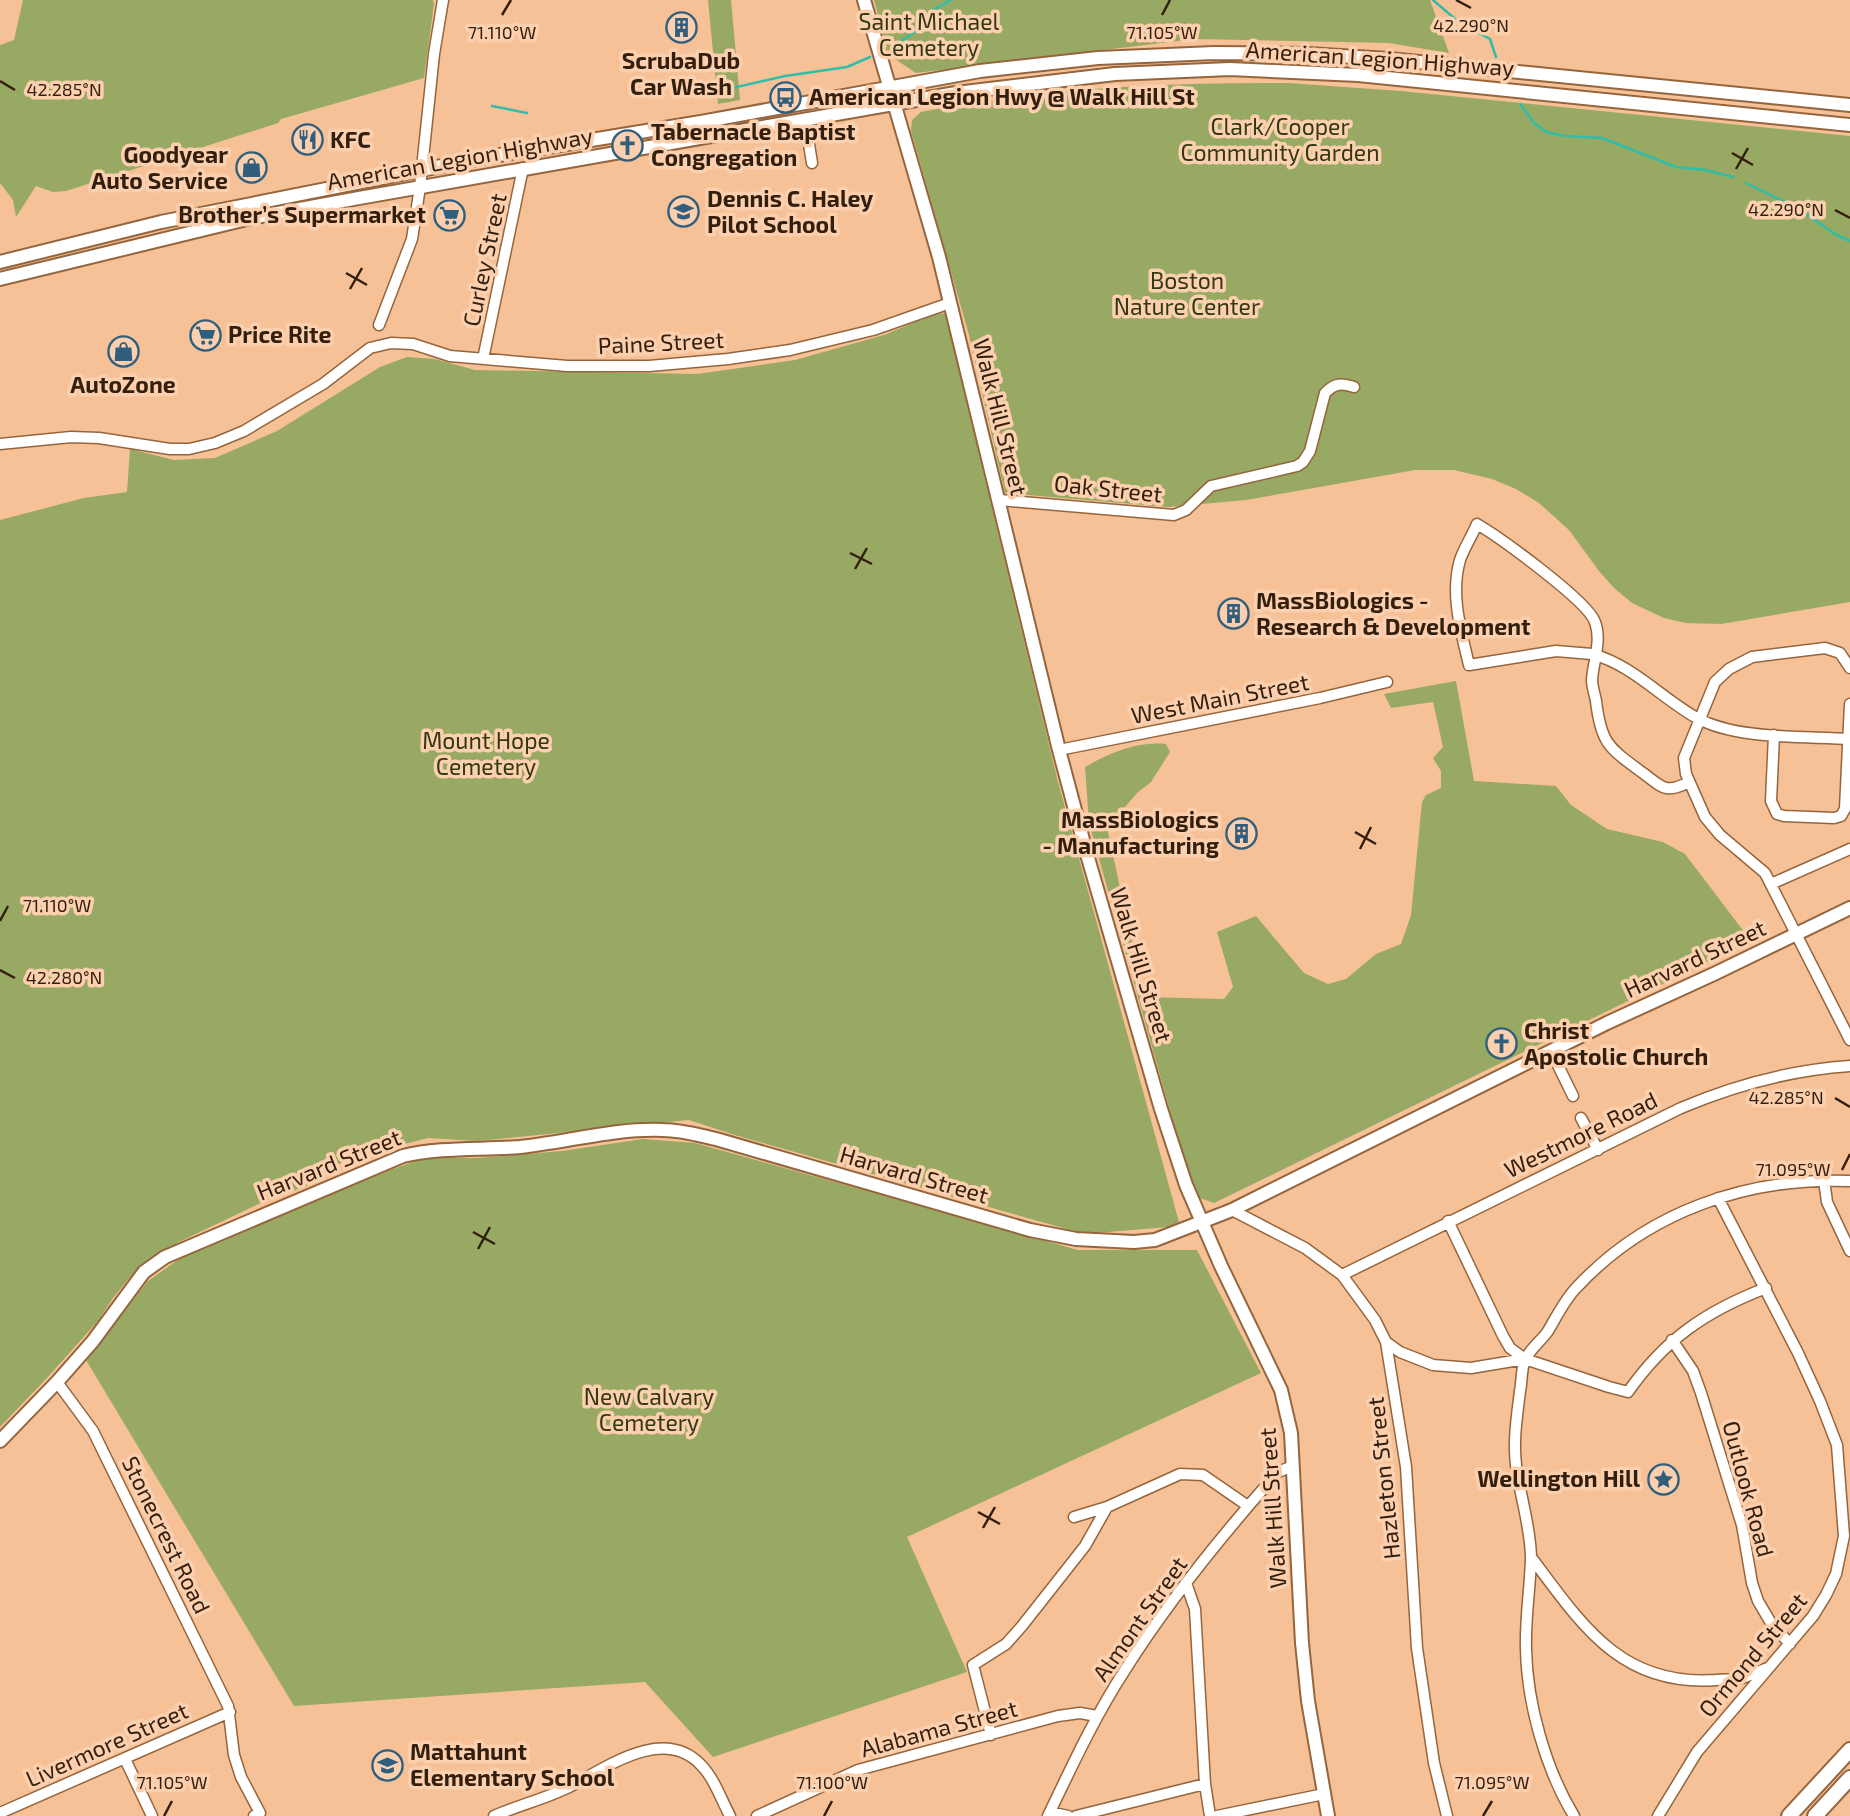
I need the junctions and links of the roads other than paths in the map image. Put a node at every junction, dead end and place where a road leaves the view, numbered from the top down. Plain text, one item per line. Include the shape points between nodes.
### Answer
1 (443, 0) edge
2 (864, 0) edge
3 (889, 86) junction
4 (894, 103) junction
5 (1850, 105) edge
6 (805, 119) junction
7 (1850, 125) edge
8 (812, 163) dead end
9 (523, 168) junction
10 (422, 170) junction
11 (420, 187) junction
12 (6, 261) edge
13 (16, 275) junction
14 (0, 279) edge
15 (950, 303) junction
16 (379, 325) dead end
17 (483, 359) junction
18 (1354, 387) dead end
19 (0, 444) edge
20 (999, 500) junction
21 (1596, 655) junction
22 (1850, 668) edge
23 (1387, 682) dead end
24 (1850, 704) edge
25 (1699, 719) junction
26 (1773, 735) junction
27 (1849, 739) edge
28 (1059, 750) junction
29 (1689, 782) junction
30 (1850, 849) edge
31 (1772, 884) junction
32 (1850, 908) edge
33 (1797, 934) junction
34 (1850, 1040) edge
35 (1550, 1051) junction
36 (1850, 1066) edge
37 (1573, 1097) dead end
38 (1581, 1118) dead end
39 (1598, 1150) junction
40 (1824, 1180) junction
41 (1850, 1181) edge
42 (1718, 1198) junction
43 (1232, 1210) junction
44 (1202, 1221) junction
45 (1448, 1221) junction
46 (1850, 1251) edge
47 (1342, 1275) junction
48 (1766, 1288) junction
49 (1672, 1340) junction
50 (1386, 1342) junction
51 (1525, 1359) junction
52 (57, 1382) junction
53 (0, 1441) edge
54 (1293, 1466) junction
55 (1248, 1506) junction
56 (1107, 1507) junction
57 (1074, 1517) dead end
58 (1531, 1557) junction
59 (1186, 1584) junction
60 (1790, 1644) junction
61 (1768, 1667) junction
62 (230, 1712) junction
63 (1097, 1716) junction
64 (991, 1735) junction
65 (1850, 1751) edge
66 (125, 1759) junction
67 (1850, 1778) edge
68 (1205, 1784) junction
69 (1324, 1794) junction
70 (1801, 1803) junction
71 (0, 1813) edge
72 (1049, 1814) edge
73 (257, 1815) edge
74 (152, 1816) edge
75 (494, 1816) edge
76 (730, 1816) edge
77 (757, 1816) edge
78 (1068, 1816) edge
79 (1076, 1816) edge
80 (1210, 1816) edge
81 (1217, 1816) edge
82 (1328, 1816) edge
83 (1447, 1816) edge
84 (1574, 1816) edge
85 (1658, 1816) edge
86 (1789, 1816) edge
87 (1814, 1816) edge

1 - 10 street
2 - 3 main road, Walk Hill Street
3 - 4 main road, Walk Hill Street
3 - 5 main road, American Legion Highway via 1098,58 1308,54
3 - 10 main road, American Legion Highway
4 - 6 main road, American Legion Highway
4 - 7 main road, American Legion Highway via 1115,74 1292,71
4 - 15 main road, Walk Hill Street
6 - 8 street
6 - 9 main road, American Legion Highway
9 - 11 main road, American Legion Highway
9 - 17 street, Curley Street
10 - 11 street
10 - 12 main road, American Legion Highway via 161,222
11 - 13 main road, American Legion Highway via 251,218
11 - 16 street via 412,239
12 - 13 main road
13 - 14 main road, American Legion Highway
15 - 17 street, Paine Street via 873,330 728,359 649,366
15 - 20 main road, Walk Hill Street
17 - 19 street, Paine Street via 450,356 413,344 370,348 323,384 244,431 188,449 71,437
18 - 20 street, Oak Street via 1332,386 1325,393 1310,451 1297,466 1211,486 1174,515
20 - 28 main road, Walk Hill Street
21 - 21 street via 1593,618 1512,546 1477,524 1460,559 1456,591 1469,666 1556,651
21 - 25 street via 1638,676
21 - 29 street via 1592,682 1605,741 1667,789
22 - 25 street via 1840,653 1825,648 1752,657 1715,681
23 - 28 street, West Main Street
24 - 27 street
25 - 26 street
25 - 29 street via 1684,758
26 - 27 street
26 - 27 street via 1772,801 1777,814 1784,816 1841,816
28 - 44 main road, Walk Hill Street via 1161,1110
29 - 31 street via 1705,817
30 - 31 street
31 - 33 street
32 - 33 main road, Harvard Street
33 - 34 street
33 - 35 main road, Harvard Street
35 - 37 street
35 - 43 main road, Harvard Street
36 - 39 street, Westmore Road via 1772,1077 1723,1090
38 - 39 street
39 - 45 street, Westmore Road
40 - 41 street
40 - 42 street via 1785,1183
40 - 46 street via 1827,1202
42 - 48 street, Ormond Street
42 - 51 street via 1639,1233 1602,1263 1575,1289
43 - 44 main road, Harvard Street
43 - 47 street, Hazleton Street via 1306,1248
44 - 52 main road, Harvard Street via 1155,1240 1076,1239 978,1217 716,1139 662,1130 521,1147 421,1152 164,1256 144,1272
44 - 54 main road, Walk Hill Street via 1281,1390
45 - 47 street, Westmore Road
45 - 51 street via 1503,1336
47 - 50 street, Hazleton Street
48 - 49 street via 1732,1301
48 - 60 street, Ormond Street via 1837,1445 1843,1501 1844,1536 1836,1574
49 - 51 street via 1628,1391
49 - 60 street, Outlook Road via 1693,1371 1701,1393 1742,1525 1758,1601
50 - 51 street via 1400,1352 1452,1368
50 - 83 street, Hazleton Street via 1406,1467 1417,1648
51 - 58 street via 1515,1434
52 - 53 main road, Harvard Street
52 - 62 street, Stonecrest Road via 99,1441
54 - 55 street, Almont Street via 1278,1472
54 - 69 main road, Walk Hill Street via 1308,1702
55 - 56 street via 1203,1475 1180,1474
55 - 59 street, Almont Street
56 - 57 street
56 - 64 street via 1085,1546 1022,1626 1006,1644 973,1665
58 - 61 street via 1591,1634 1642,1670 1693,1682 1737,1679
58 - 84 street via 1529,1688 1547,1755
59 - 63 street, Almont Street
59 - 68 street via 1195,1609
60 - 61 street, Ormond Street
61 - 85 street, Ormond Street via 1697,1752
62 - 66 street, Livermore Street
62 - 73 street via 234,1755
63 - 64 street, Alabama Street via 1058,1716
63 - 72 street, Almont Street
64 - 77 street, Alabama Street via 858,1770
65 - 70 highway
66 - 71 street, Livermore Street
66 - 74 street
67 - 87 highway
68 - 79 street
68 - 80 street
69 - 81 street
69 - 82 main road, Walk Hill Street
70 - 86 highway
70 - 87 street
72 - 78 street
75 - 76 street via 660,1747 688,1755 700,1764

